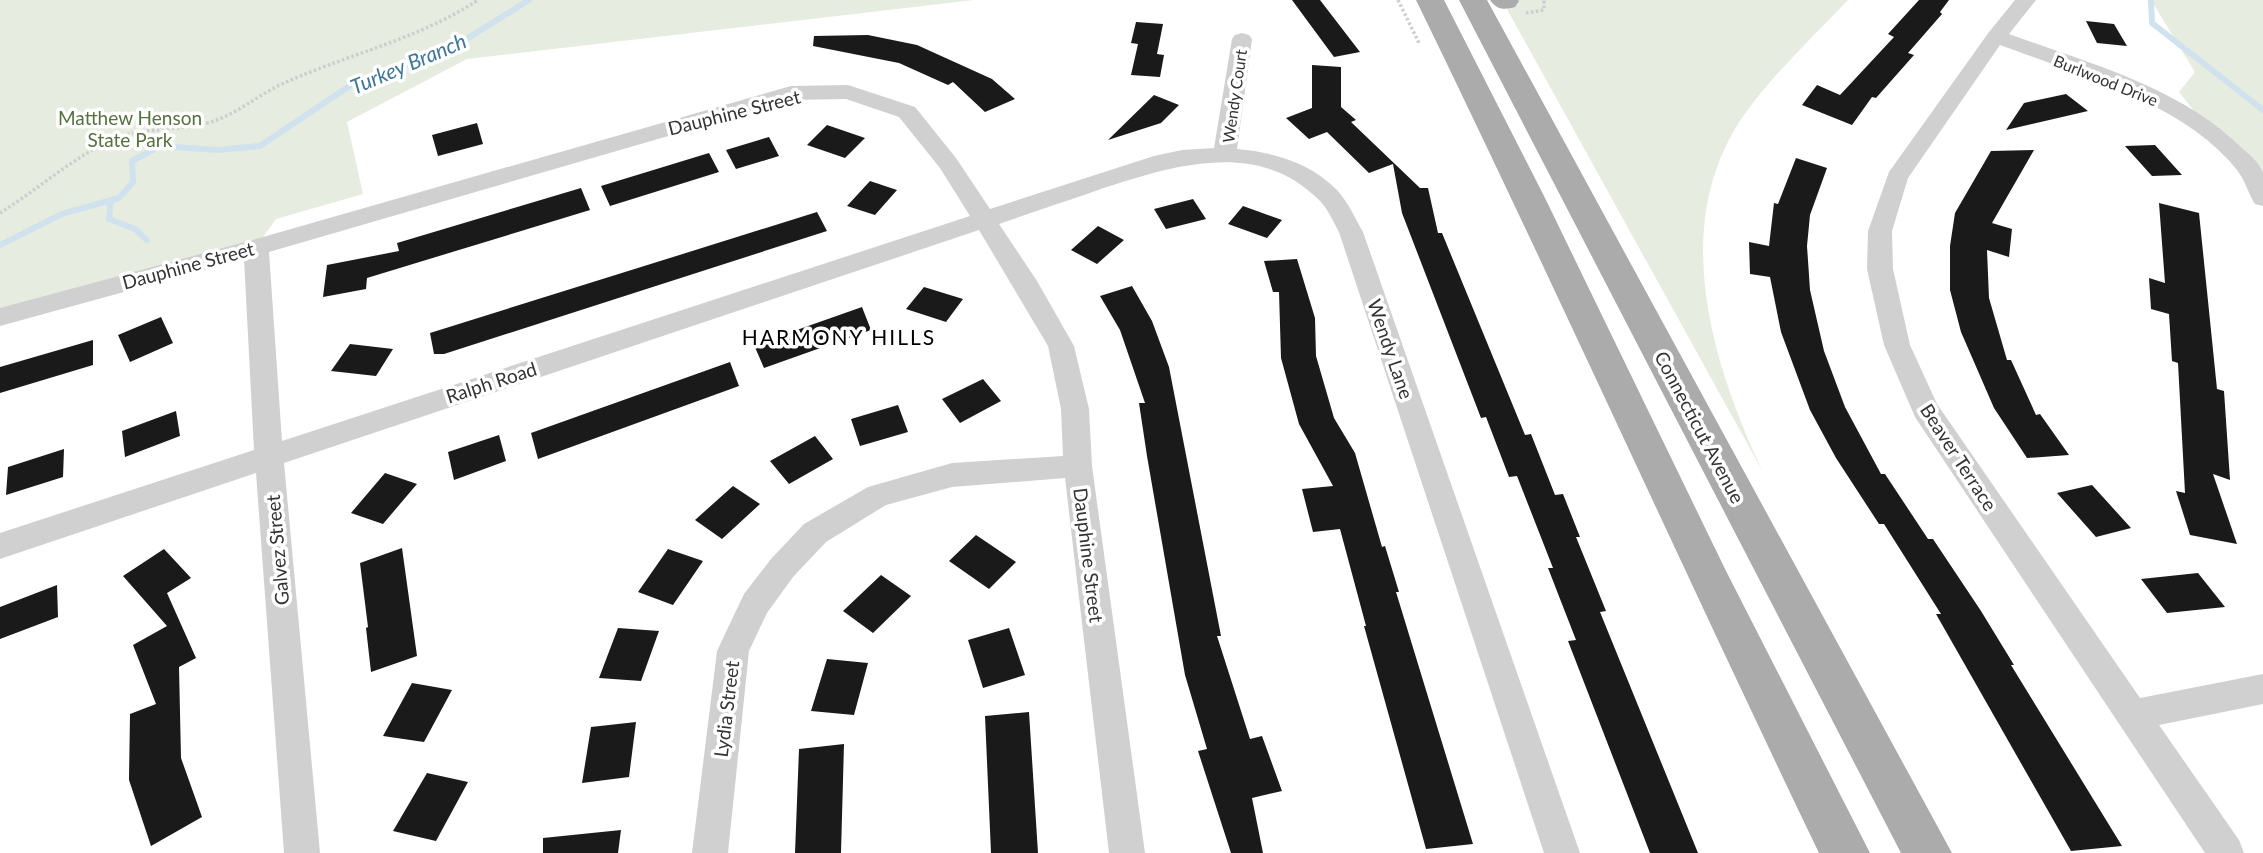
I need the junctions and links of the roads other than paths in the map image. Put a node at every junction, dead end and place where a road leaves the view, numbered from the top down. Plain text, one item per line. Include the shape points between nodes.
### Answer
1 (1430, 0) edge
2 (1473, 0) edge
3 (2026, 0) edge
4 (1996, 36) junction
5 (1242, 38) dead end
6 (1513, 74) junction
7 (1469, 77) junction
8 (1225, 153) junction
9 (2255, 165) edge
10 (2263, 198) edge
11 (984, 220) junction
12 (256, 247) junction
13 (0, 317) edge
14 (269, 456) junction
15 (1078, 466) junction
16 (0, 546) edge
17 (2263, 689) edge
18 (2132, 715) junction
19 (302, 853) edge
20 (710, 853) edge
21 (1127, 853) edge
22 (1562, 853) edge
23 (1845, 853) edge
24 (1927, 853) edge
25 (2227, 853) edge

1 - 7 main road
2 - 6 main road, Connecticut Avenue
3 - 4 street, Beaver Terrace
4 - 9 street, Burlwood Drive via 2161,100
4 - 18 street, Beaver Terrace via 1897,177 1880,231 1880,269 1897,345 1925,409
5 - 8 street, Wendy Court
6 - 7 main road
6 - 24 main road, Connecticut Avenue
7 - 23 main road
8 - 11 street, Wendy Lane via 1162,161
8 - 22 street, Wendy Lane via 1265,160 1300,176 1327,195 1351,232
9 - 10 street, Burlwood Drive
11 - 12 street, Dauphine Street via 948,163 907,112 848,92 791,93
11 - 14 street, Ralph Road
11 - 15 street, Dauphine Street via 1061,346 1075,409
12 - 13 street, Dauphine Street
12 - 14 street, Galvez Street
14 - 16 street, Ralph Road
14 - 19 street, Galvez Street
15 - 20 street, Lydia Street via 952,475 878,495 815,533 755,604 733,651
15 - 21 street, Dauphine Street
17 - 18 street
18 - 25 street, Beaver Terrace

